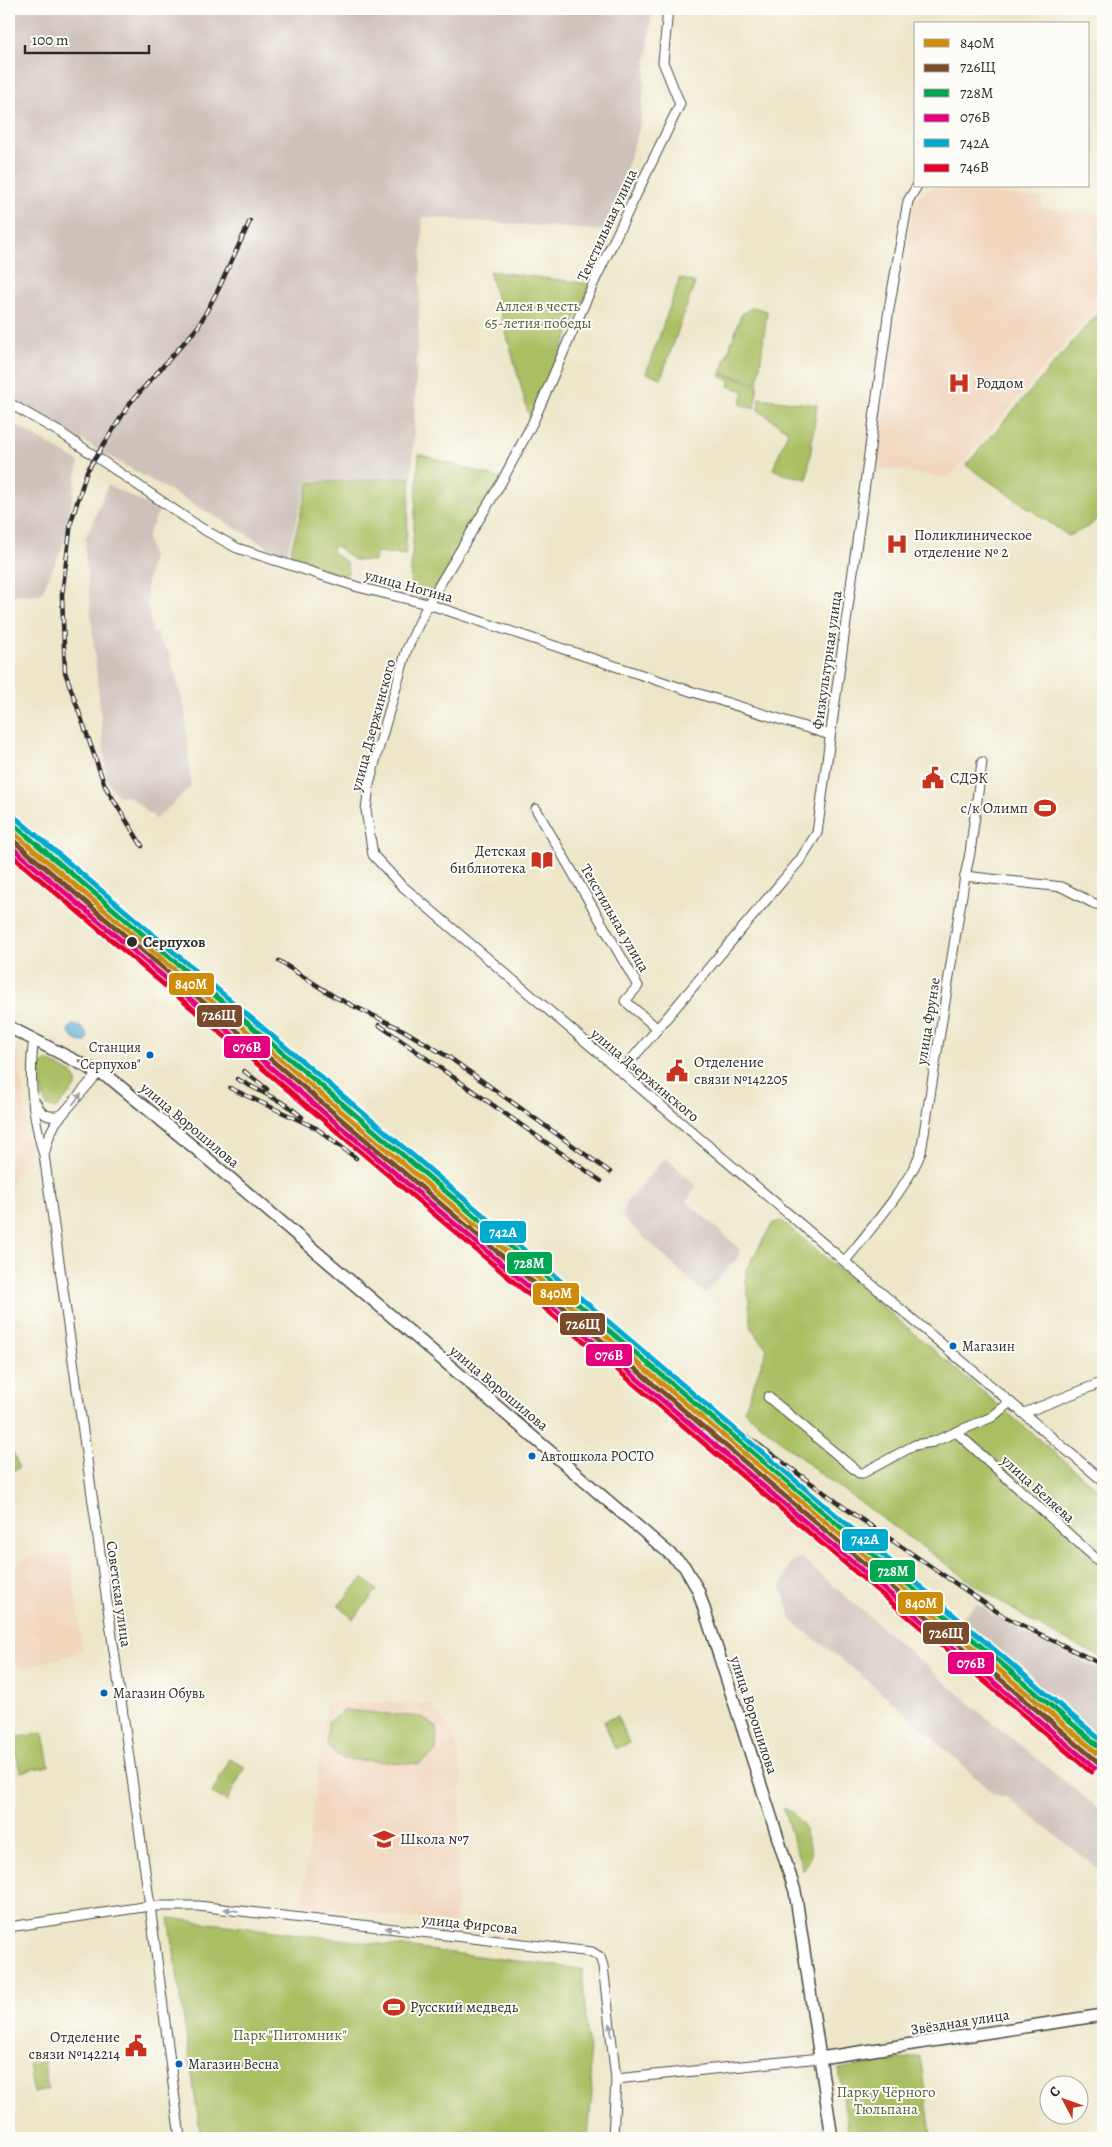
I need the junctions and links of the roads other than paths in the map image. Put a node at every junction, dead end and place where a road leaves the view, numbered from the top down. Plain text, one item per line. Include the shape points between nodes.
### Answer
1 (668, 9) edge
2 (917, 188) edge
3 (9, 403) edge
4 (428, 604) junction
5 (830, 735) junction
6 (982, 762) dead end
7 (536, 809) dead end
8 (965, 876) junction
9 (1103, 905) edge
10 (9, 1027) edge
11 (658, 1029) junction
12 (34, 1039) junction
13 (99, 1072) junction
14 (621, 1072) junction
15 (33, 1096) junction
16 (65, 1113) junction
17 (44, 1155) junction
18 (845, 1261) junction
19 (1103, 1382) edge
20 (768, 1397) dead end
21 (1010, 1402) junction
22 (1024, 1413) junction
23 (956, 1432) junction
24 (1103, 1481) edge
25 (1103, 1565) edge
26 (150, 1906) junction
27 (9, 1927) edge
28 (1103, 2015) edge
29 (820, 2058) junction
30 (616, 2079) junction
31 (180, 2138) edge
32 (613, 2138) edge
33 (832, 2138) edge

1 - 4 street, Текстильная улица via 663,62 680,104 594,282 533,422 501,483
2 - 5 street, Физкультурная улица via 908,201 889,309
3 - 4 street, улица Ногина via 61,433 201,528 237,548 358,588
4 - 5 street, улица Ногина
4 - 14 street, улица Дзержинского via 407,649 369,785 366,810 373,855 400,884
5 - 11 street, Физкультурная улица via 817,833 813,840 800,860
6 - 8 street, улица Фрунзе
7 - 11 street, Текстильная улица via 638,986 625,1001
8 - 9 street via 1062,887
8 - 18 street, улица Фрунзе via 921,1152 878,1219
10 - 12 main road, улица Ворошилова
11 - 14 street, Физкультурная улица
12 - 13 main road, улица Ворошилова
12 - 15 street
16 -> 13 street, Советская улица
13 - 29 main road, улица Ворошилова via 179,1134 684,1566 702,1599 795,1891
14 - 18 street, улица Дзержинского
15 - 16 street via 43,1114 56,1117
15 - 17 street
16 - 17 street, Советская улица via 52,1129
17 - 26 street, Советская улица
18 - 21 street, улица Дзержинского
19 - 22 street
20 - 23 street via 859,1473 915,1445
21 - 22 street, улица Дзержинского
21 - 23 street via 992,1417
22 - 24 street, улица Дзержинского
23 - 25 street, улица Беляева
26 - 27 street, улица Фирсова
30 -> 26 street, улица Фирсова via 603,1966 600,1957 592,1952 198,1906
26 - 31 street, Советская улица
28 - 29 main road, Звёздная улица
29 - 30 street
29 - 33 main road, улица Ворошилова
30 - 32 street, улица Фирсова

